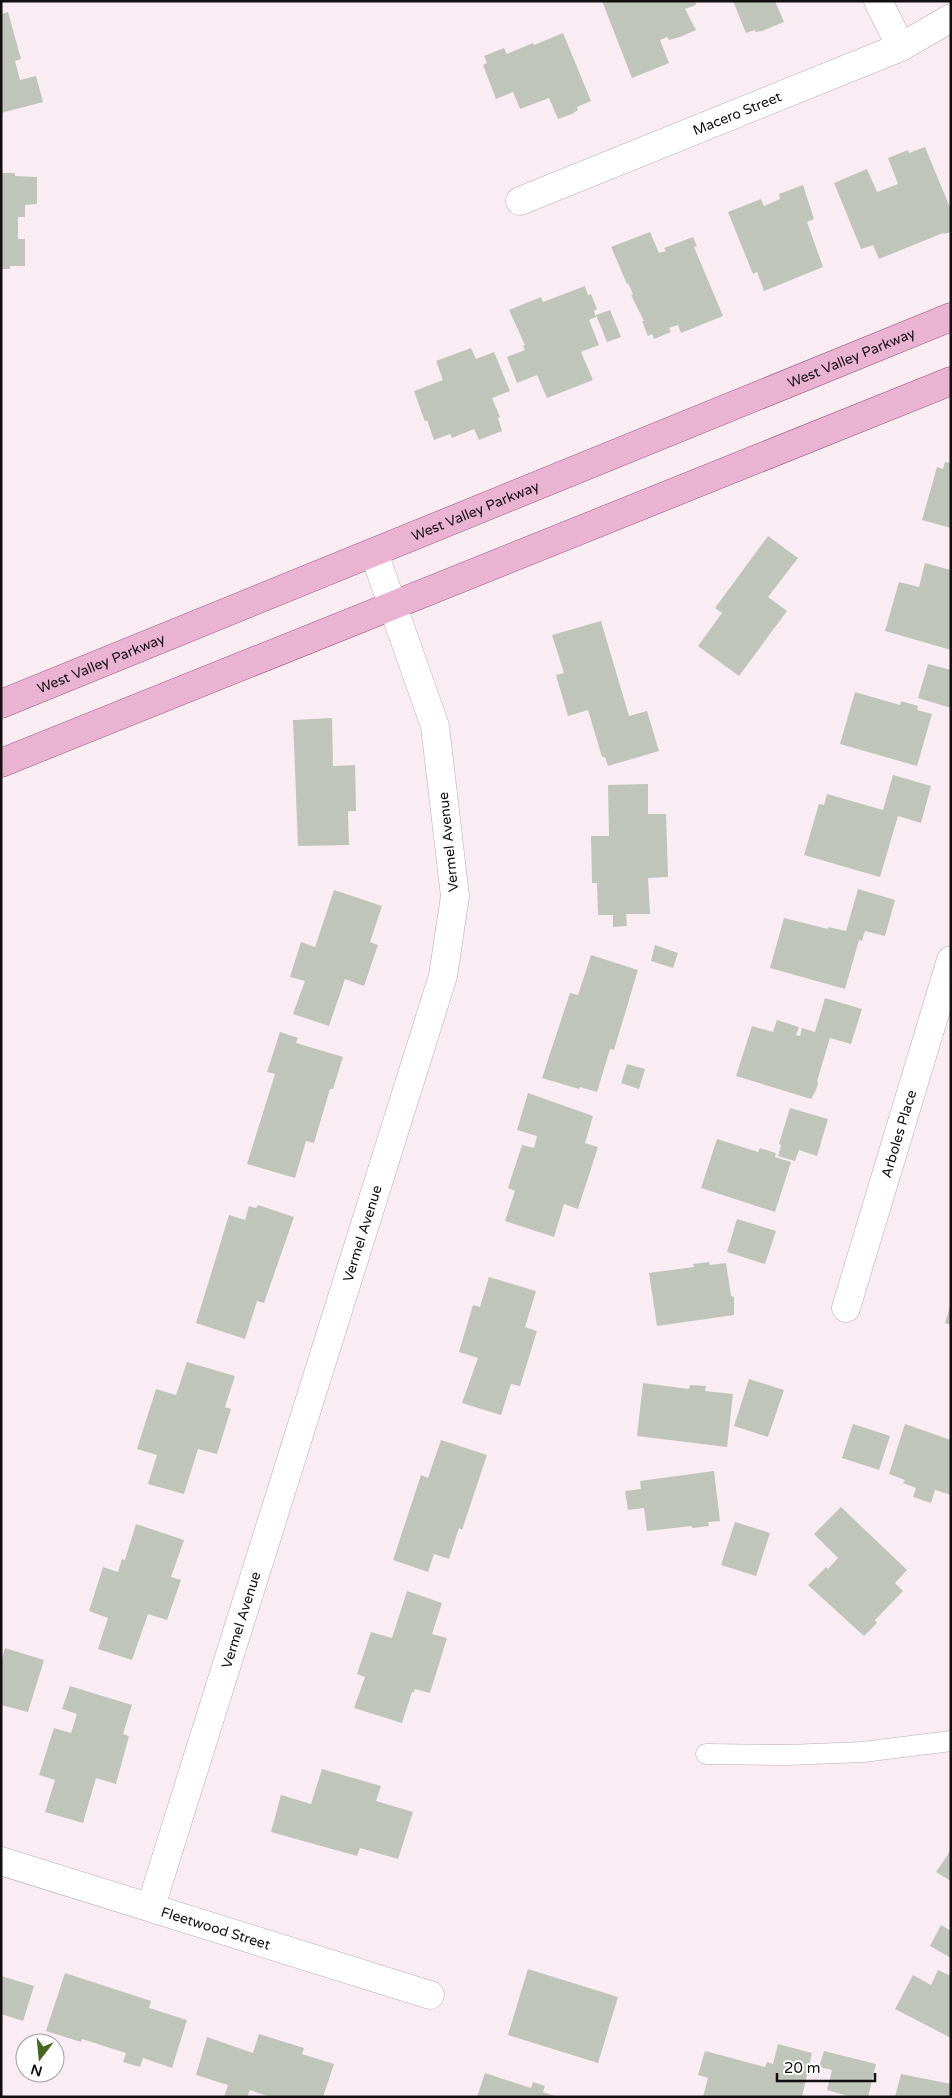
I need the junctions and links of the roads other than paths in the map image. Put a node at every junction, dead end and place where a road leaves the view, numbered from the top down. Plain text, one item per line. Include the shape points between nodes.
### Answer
1 (878, 1) edge
2 (951, 18) edge
3 (901, 47) junction
4 (520, 201) dead end
5 (951, 317) edge
6 (951, 382) edge
7 (374, 553) junction
8 (393, 606) junction
9 (1, 704) edge
10 (1, 763) edge
11 (951, 960) edge
12 (846, 1308) dead end
13 (951, 1741) edge
14 (706, 1754) dead end
15 (1, 1861) edge
16 (151, 1906) junction
17 (430, 1996) dead end

1 - 3 street
2 - 3 street, Macero Street
3 - 4 street, Macero Street
5 - 7 main road, West Valley Parkway
6 - 8 main road
7 - 8 street, Vermel Avenue
7 - 9 main road, West Valley Parkway
8 - 10 main road
8 - 16 street, Vermel Avenue via 435,726 455,896 443,976
11 - 12 street, Arboles Place
13 - 14 lane via 864,1752
15 - 16 street, Fleetwood Street
16 - 17 street, Fleetwood Street

